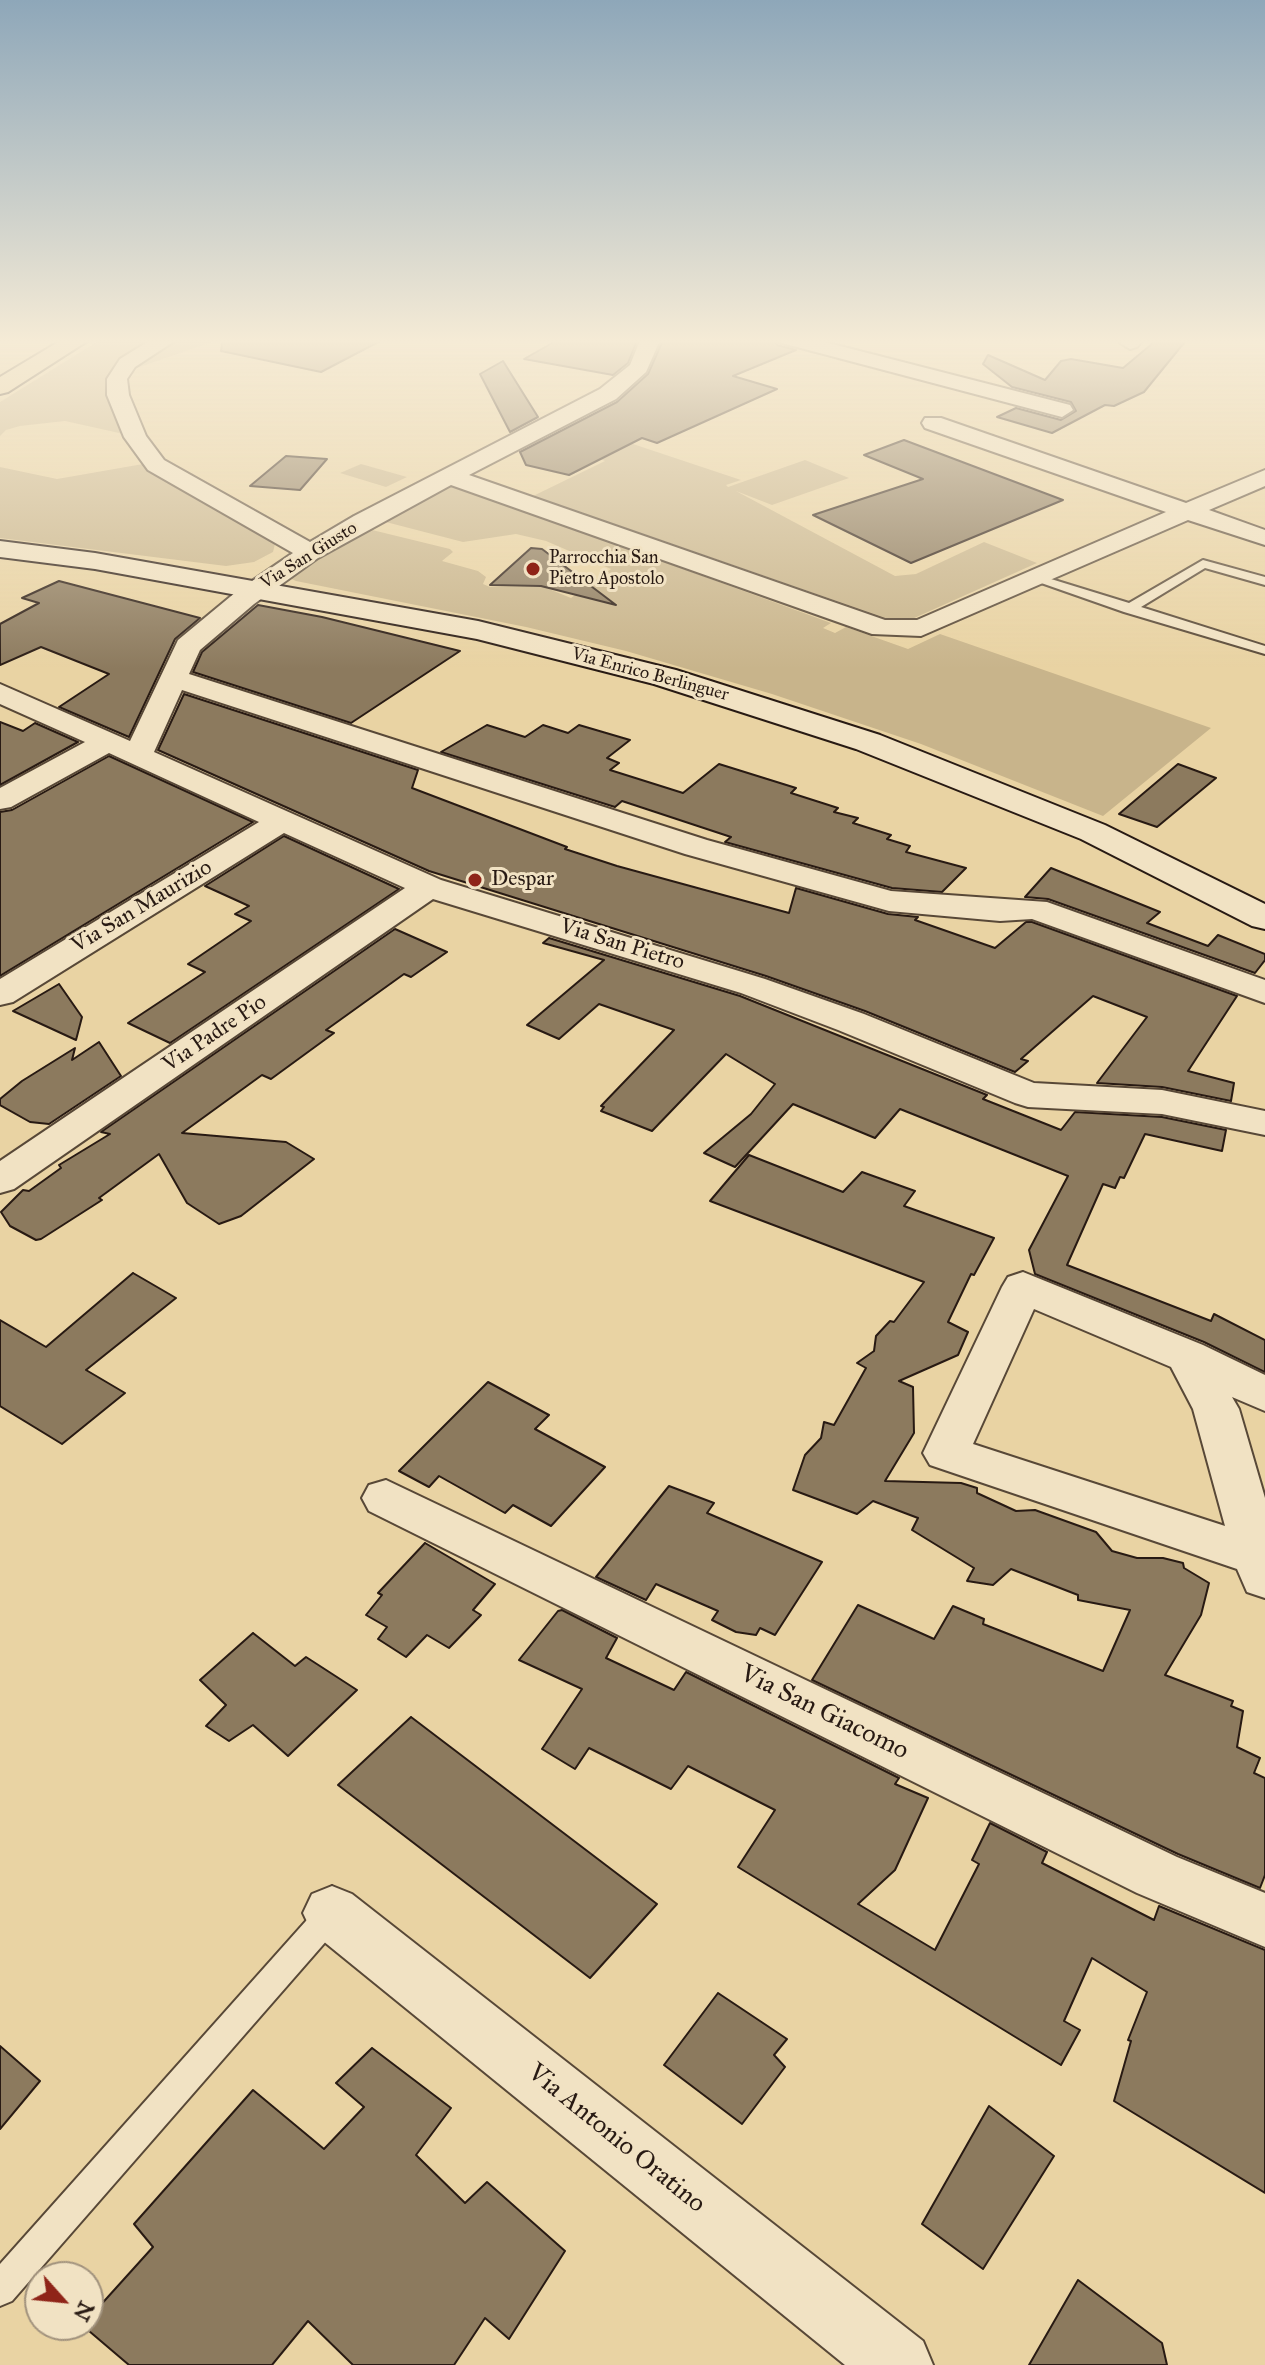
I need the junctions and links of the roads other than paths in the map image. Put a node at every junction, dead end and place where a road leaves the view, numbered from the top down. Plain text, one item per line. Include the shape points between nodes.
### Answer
1 (144, 448) edge
2 (504, 448) edge
3 (1005, 448) edge
4 (451, 477) junction
5 (1265, 477) edge
6 (1184, 512) junction
7 (1265, 538) edge
8 (0, 549) edge
9 (309, 553) junction
10 (1033, 578) junction
11 (1265, 581) edge
12 (255, 589) junction
13 (1129, 609) junction
14 (1265, 650) edge
15 (174, 678) junction
16 (0, 693) edge
17 (125, 747) junction
18 (0, 800) edge
19 (284, 820) junction
20 (429, 887) junction
21 (1265, 918) edge
22 (1265, 992) edge
23 (0, 994) edge
24 (1265, 1123) edge
25 (0, 1180) edge
26 (1187, 1356) junction
27 (1265, 1394) edge
28 (386, 1498) dead end
29 (1262, 1570) edge
30 (332, 1913) joint
31 (1265, 1920) edge
32 (0, 2289) edge
33 (899, 2365) edge

1 - 9 street via 156,465
2 - 4 street, Via San Giusto
3 - 6 street
4 - 9 street, Via San Giusto
4 - 10 street via 882,628 921,628
5 - 6 street
6 - 7 street
6 - 10 street
8 - 12 main road, Via Enrico Berlinguer
9 - 12 street, Via San Giusto
10 - 13 lane
11 - 13 lane via 1203,564
12 - 15 street, Via San Giusto via 194,639
12 - 21 main road, Via Enrico Berlinguer via 478,630 774,710 1093,832
13 - 14 lane
15 - 17 street, Via San Giusto
15 - 22 street via 696,847 889,901 1035,909
16 - 17 street, Via San Pietro
17 - 18 street
17 - 19 street, Via San Pietro
19 - 20 street, Via San Pietro
19 - 23 street, Via San Maurizio
20 - 24 street, Via San Pietro via 753,986 1028,1095 1162,1102
20 - 25 street, Via Padre Pio
26 - 27 street
26 - 29 street via 1216,1409
26 - 29 street via 1023,1287 946,1453
28 - 31 street, Via San Giacomo via 1157,1875
30 - 32 lane
30 - 33 street, Via Antonio Oratino

